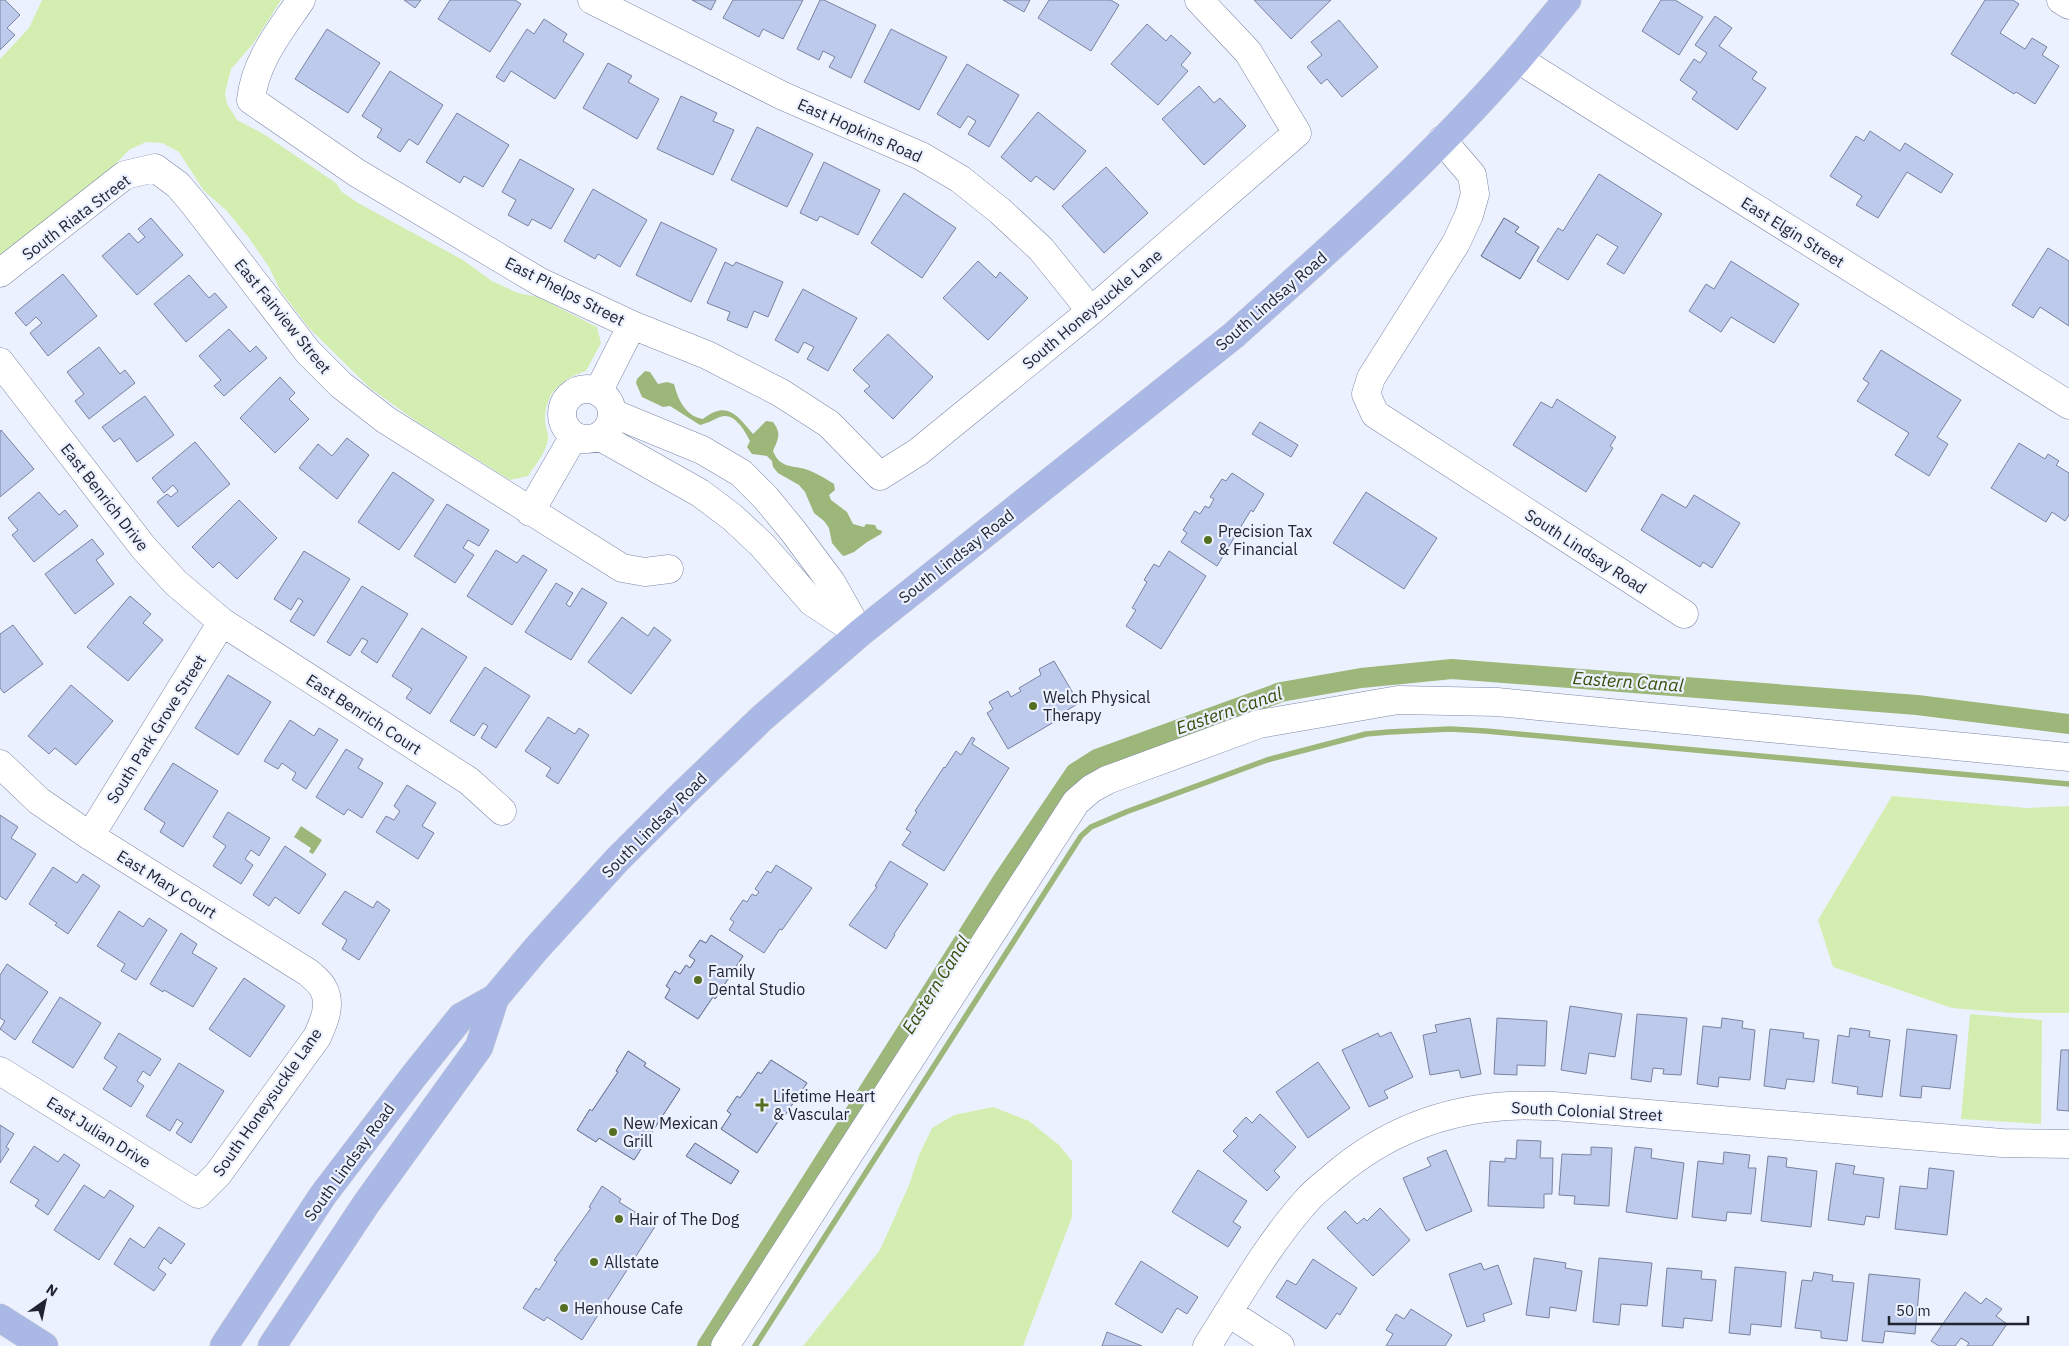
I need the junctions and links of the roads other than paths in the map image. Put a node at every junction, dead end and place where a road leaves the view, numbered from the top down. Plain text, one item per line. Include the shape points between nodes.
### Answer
1 (301, 0) edge
2 (592, 0) edge
3 (1199, 0) edge
4 (1567, 0) edge
5 (2061, 0) edge
6 (2069, 5) edge
7 (1518, 59) junction
8 (1442, 140) junction
9 (155, 168) joint
10 (0, 274) edge
11 (1091, 311) junction
12 (632, 325) junction
13 (0, 362) edge
14 (2069, 405) edge
15 (596, 419) junction
16 (880, 476) joint
17 (530, 512) junction
18 (669, 569) dead end
19 (1684, 614) dead end
20 (222, 622) junction
21 (860, 633) junction
22 (2069, 757) edge
23 (0, 764) edge
24 (502, 811) dead end
25 (90, 836) junction
26 (495, 998) junction
27 (328, 1005) joint
28 (0, 1070) edge
29 (2069, 1144) edge
30 (198, 1194) joint
31 (1229, 1313) junction
32 (0, 1318) edge
33 (44, 1346) edge
34 (224, 1346) edge
35 (272, 1346) edge
36 (725, 1346) edge
37 (1207, 1346) edge
38 (1280, 1346) edge

1 - 12 street, East Phelps Street via 262,59 251,100 357,173 540,282
2 - 11 street, East Hopkins Road via 783,96 921,156 960,179 1042,250
3 - 11 street, South Honeysuckle Lane via 1248,52 1297,133
4 - 7 main road, South Lindsay Road
5 - 6 street
7 - 8 main road, South Lindsay Road
7 - 14 street, East Elgin Street
8 - 19 street, South Lindsay Road via 1472,175 1475,194 1456,243 1371,378 1366,394 1375,414
8 - 21 main road, South Lindsay Road via 1234,335
9 - 10 street, South Riata Street via 125,175
9 - 17 street, East Fairview Street via 178,185 308,352 341,385 386,420
11 - 16 street, South Honeysuckle Lane via 918,452
12 - 15 street
12 - 16 street, East Phelps Street via 707,355 781,393 829,424
13 - 20 street, East Benrich Drive via 143,547 176,583
15 - 17 street
15 - 21 street via 732,517 762,545 812,602
15 - 21 street via 702,450 741,473 793,530 831,582
17 - 18 street, East Fairview Street via 622,568 645,572
20 - 24 street, East Benrich Court via 468,781
20 - 25 street, South Park Grove Street
21 - 26 main road, South Lindsay Road via 762,718 676,800 617,860
22 - 36 street via 1498,702 1398,700 1259,724 1107,780 1076,802
23 - 25 street, East Mary Court via 39,801
25 - 27 street, East Mary Court via 309,973 323,987
26 - 34 main road, South Lindsay Road via 461,1017 413,1077 323,1195
26 - 35 main road, South Lindsay Road via 479,1047 366,1204
27 - 30 street, South Honeysuckle Lane via 317,1037 218,1174
28 - 30 street, East Julian Drive
29 - 31 street, South Colonial Street via 2002,1143 1553,1106 1471,1110 1397,1134 1358,1156 1304,1204 1282,1231
31 - 37 street, South Colonial Street
31 - 38 street
32 - 33 main road

